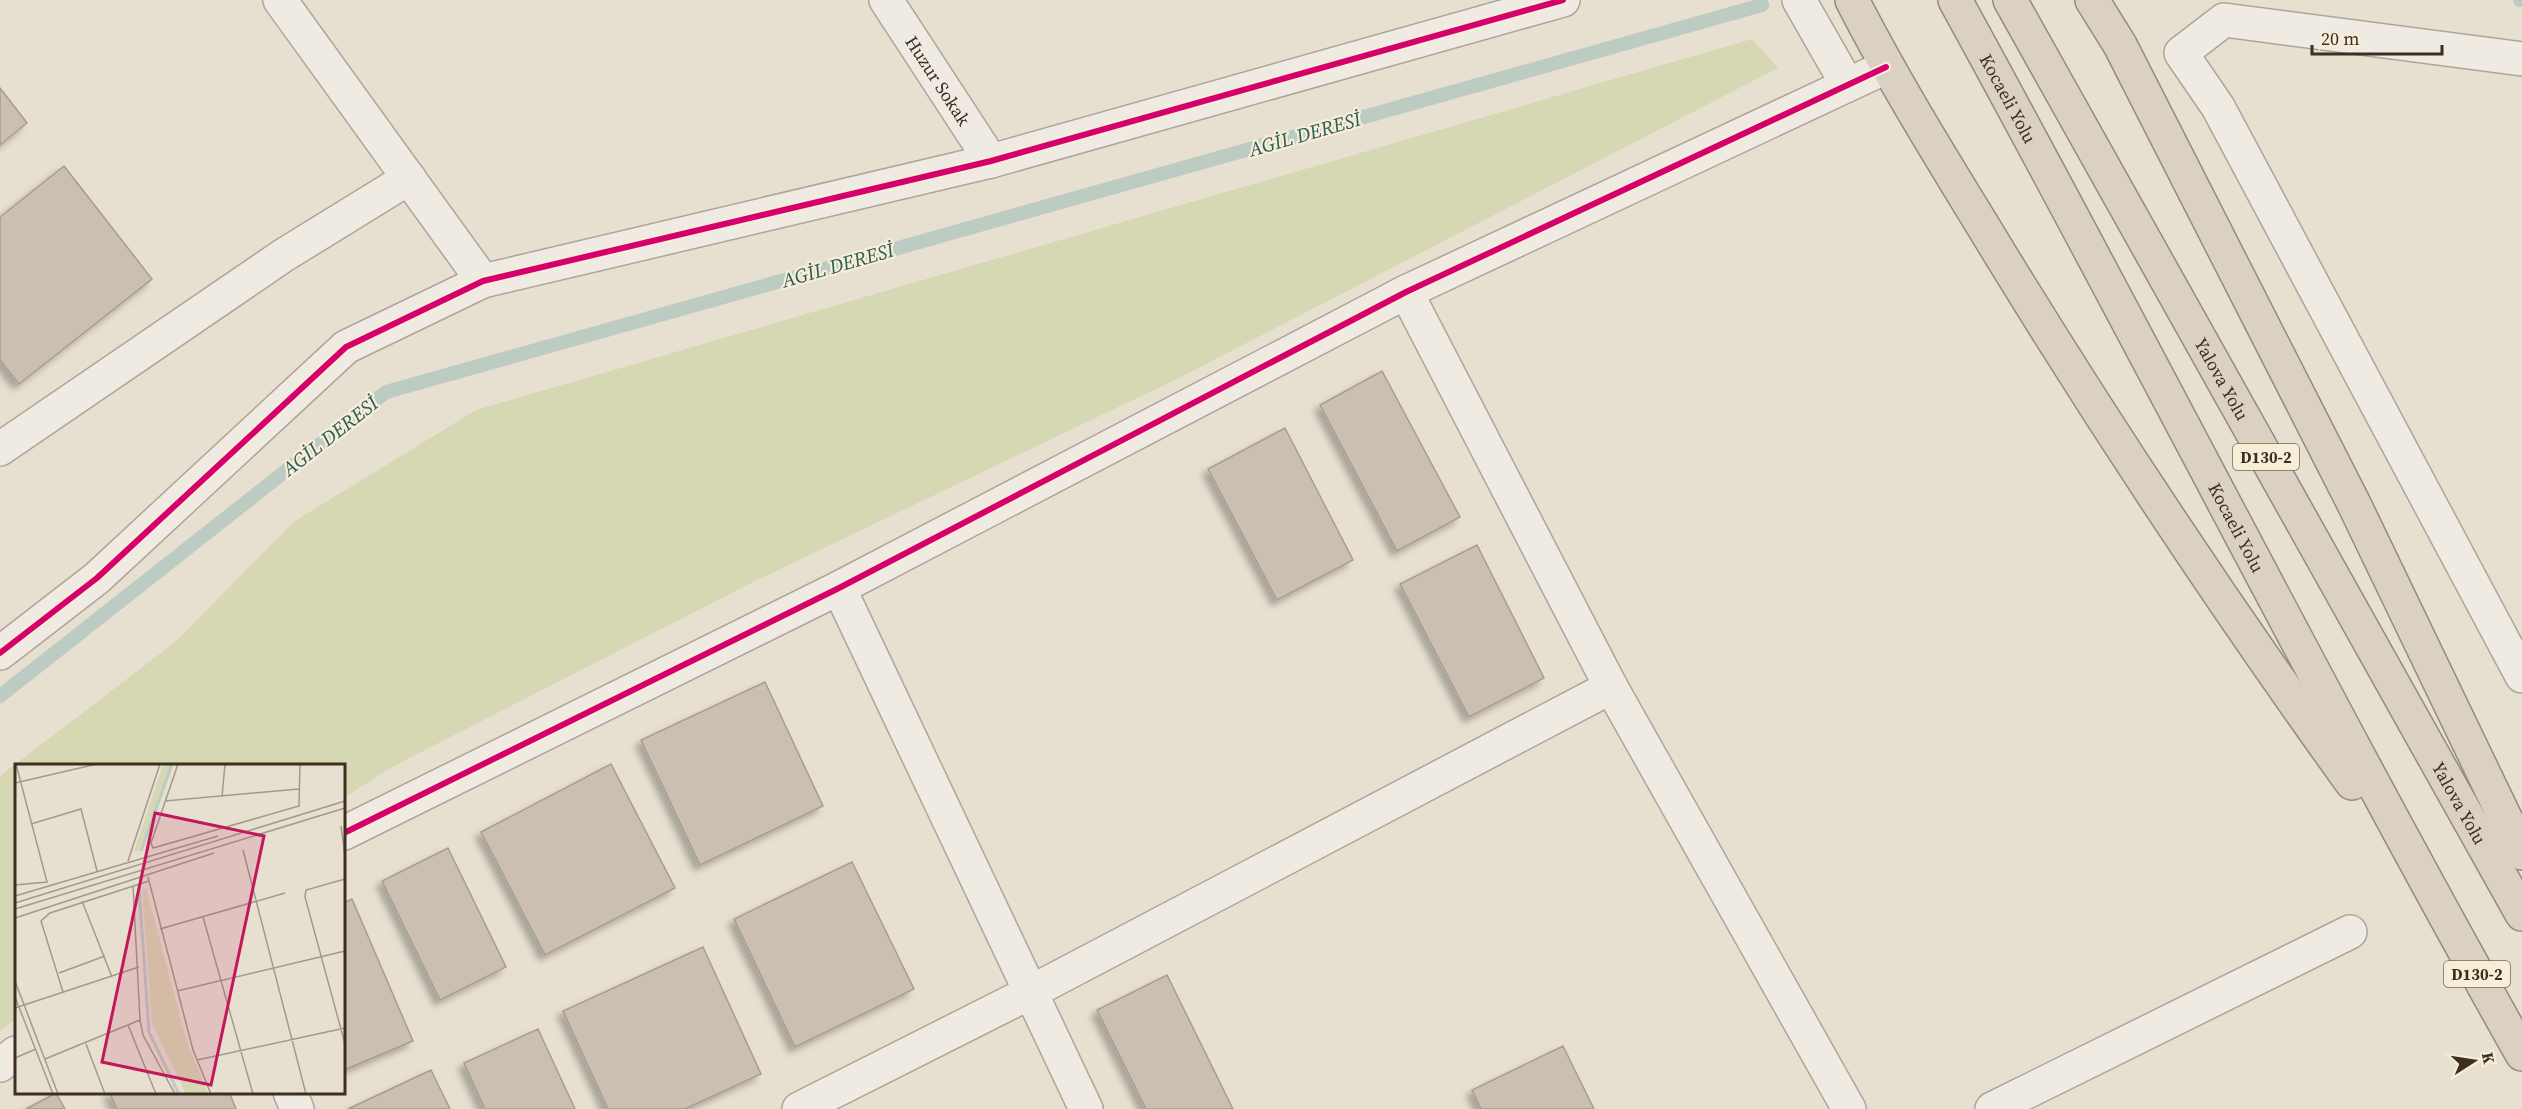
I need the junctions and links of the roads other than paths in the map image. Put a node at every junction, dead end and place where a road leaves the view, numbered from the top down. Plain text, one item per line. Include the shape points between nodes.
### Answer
1 (280, 0) edge
2 (886, 0) edge
3 (1563, 0) edge
4 (1799, 0) edge
5 (1852, 0) edge
6 (1955, 0) edge
7 (2010, 0) edge
8 (2092, 0) edge
9 (2522, 59) edge
10 (1886, 67) junction
11 (1847, 84) junction
12 (991, 161) junction
13 (409, 178) junction
14 (483, 281) junction
15 (1406, 292) junction
16 (0, 449) edge
17 (839, 588) junction
18 (0, 653) edge
19 (2522, 676) edge
20 (1611, 687) junction
21 (345, 833) edge
22 (2522, 853) edge
23 (2432, 894) junction
24 (2522, 914) edge
25 (2350, 932) dead end
26 (1029, 993) junction
27 (15, 1054) edge
28 (2522, 1054) edge
29 (0, 1065) edge
30 (291, 1094) edge
31 (297, 1109) edge
32 (799, 1109) edge
33 (1086, 1109) edge
34 (1850, 1109) edge
35 (1992, 1109) edge

1 - 13 street
2 - 12 street, Huzur Sokak
3 - 12 street
4 - 11 street
5 - 10 highway
6 - 23 highway, Kocaeli̇ Yolu / D130-2
7 - 24 highway, Yalova Yolu / D130-2
8 - 22 highway via 2125,56 2354,504
9 - 19 street via 2224,20 2181,53 2218,107
10 - 11 street
10 - 23 highway via 2064,359 2238,625
11 - 15 street
12 - 14 street
13 - 14 street
13 - 16 street via 284,255
14 - 18 street via 346,347 97,579
15 - 17 street
15 - 20 street
17 - 21 street
17 - 26 street
20 - 26 street
20 - 34 street
23 - 28 highway, Kocaeli̇ Yolu / D130-2
25 - 35 street
26 - 32 street
26 - 33 street
27 - 29 street
30 - 31 street

